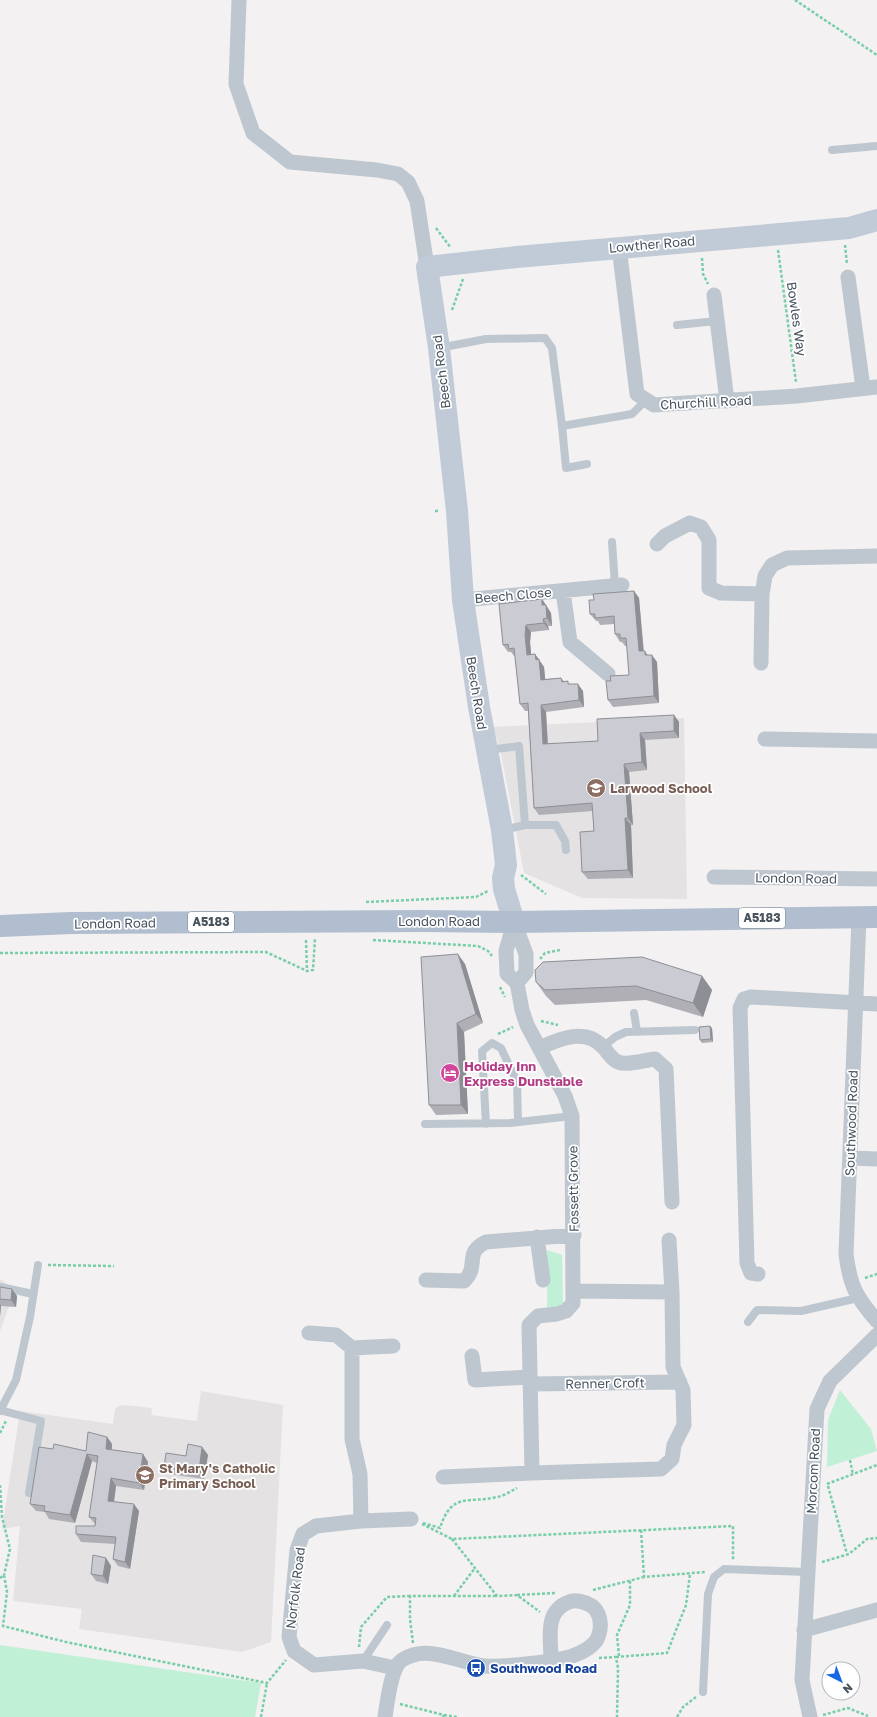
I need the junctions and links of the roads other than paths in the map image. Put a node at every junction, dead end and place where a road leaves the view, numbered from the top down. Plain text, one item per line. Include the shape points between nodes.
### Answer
1 (239, 0) edge
2 (877, 146) edge
3 (832, 150) dead end
4 (877, 220) edge
5 (619, 247) junction
6 (427, 267) junction
7 (848, 277) road end
8 (714, 295) road end
9 (717, 321) junction
10 (677, 325) dead end
11 (439, 348) junction
12 (870, 388) edge
13 (646, 400) junction
14 (728, 401) junction
15 (562, 426) junction
16 (588, 464) dead end
17 (612, 542) dead end
18 (657, 544) dead end
19 (877, 556) edge
20 (619, 585) joint
21 (563, 591) junction
22 (762, 594) junction
23 (463, 600) junction
24 (761, 663) dead end
25 (608, 674) dead end
26 (764, 739) dead end
27 (877, 741) edge
28 (487, 750) junction
29 (525, 825) junction
30 (502, 830) junction
31 (566, 850) dead end
32 (714, 877) dead end
33 (877, 879) edge
34 (868, 917) edge
35 (514, 922) junction
36 (0, 926) edge
37 (855, 1004) junction
38 (877, 1004) edge
39 (634, 1013) dead end
40 (695, 1030) dead end
41 (637, 1031) junction
42 (604, 1047) junction
43 (540, 1048) junction
44 (572, 1116) junction
45 (518, 1122) junction
46 (425, 1124) dead end
47 (486, 1124) junction
48 (851, 1158) junction
49 (877, 1159) edge
50 (672, 1202) dead end
51 (574, 1235) junction
52 (537, 1237) junction
53 (669, 1240) dead end
54 (38, 1265) road end
55 (758, 1274) dead end
56 (426, 1280) dead end
57 (543, 1280) dead end
58 (0, 1287) edge
59 (573, 1291) junction
60 (672, 1292) junction
61 (33, 1294) junction
62 (858, 1298) junction
63 (877, 1320) edge
64 (748, 1322) dead end
65 (308, 1333) dead end
66 (877, 1335) edge
67 (393, 1346) dead end
68 (352, 1348) junction
69 (472, 1356) dead end
70 (530, 1381) junction
71 (680, 1382) junction
72 (0, 1410) edge
73 (532, 1473) junction
74 (443, 1477) dead end
75 (28, 1493) dead end
76 (411, 1519) road end
77 (361, 1521) junction
78 (808, 1569) junction
79 (877, 1610) edge
80 (387, 1625) dead end
81 (804, 1630) junction
82 (551, 1660) junction
83 (355, 1661) junction
84 (395, 1668) junction
85 (703, 1692) road end
86 (385, 1717) edge
87 (810, 1717) edge

1 - 6 street, Beech Road via 236,84 253,133 290,162 398,174 408,182 417,201
2 - 3 lane
4 - 5 street, Lowther Road via 849,228
5 - 6 street, Lowther Road
5 - 13 street, Churchill Road via 637,394
6 - 11 street, Beech Road
7 - 12 street
8 - 9 street
9 - 10 lane
9 - 14 street
11 - 15 lane via 486,339 545,338 552,348
11 - 23 street, Beech Road via 457,511
12 - 14 street, Churchill Road
13 - 14 street, Churchill Road via 654,405
13 - 15 lane via 632,414
15 - 16 lane via 566,468
17 - 20 lane
18 - 22 street via 665,536 690,523 701,527 709,540 709,588 721,593
19 - 22 street via 787,558 772,565 765,576
20 - 21 street, Beech Close
21 - 23 street, Beech Close
21 - 25 street, Beech Close via 570,642
22 - 24 street
23 - 28 street, Beech Road
26 - 27 street
28 - 29 lane via 519,746
28 - 30 street, Beech Road
29 - 30 lane
29 - 31 lane via 556,825 565,841
30 - 35 street, Beech Road via 506,865 504,889
32 - 33 street, London Road
34 - 35 main road, London Road / A5183
34 - 37 street, Southwood Road
35 - 36 main road, London Road / A5183 via 71,923
35 - 43 street, Fossett Grove via 506,951 507,974 517,983 527,1025
37 - 38 street
37 - 48 street, Southwood Road
37 - 55 street via 751,996 744,999 740,1008 747,1263 750,1273
39 - 41 lane
40 - 41 lane
41 - 42 lane via 621,1034
42 - 43 street via 587,1037 572,1036
42 - 50 street via 619,1062 625,1064 655,1059 666,1069
43 - 44 street, Fossett Grove via 565,1096
44 - 45 lane
44 - 51 street, Fossett Grove
45 - 47 lane
45 - 47 lane via 517,1082 501,1048 492,1043 482,1050
46 - 47 lane
48 - 49 street
48 - 62 street, Southwood Road via 846,1254 851,1283
51 - 52 street
51 - 59 street, Fossett Grove
52 - 56 street via 486,1242 479,1245 473,1252 472,1270 464,1281
52 - 57 street
53 - 60 street
54 - 61 lane
58 - 61 lane
59 - 60 street
59 - 70 street, Fossett Grove via 573,1303 566,1311 538,1316 529,1324
60 - 71 street via 673,1367
61 - 72 lane via 16,1380
62 - 63 street, Southwood Road
62 - 64 lane via 801,1311 757,1310
65 - 68 street via 336,1335
66 - 78 street, Morcom Road via 830,1381 817,1409 820,1484
67 - 68 street
68 - 77 street via 352,1439 360,1474
69 - 70 street via 475,1380
70 - 71 street, Renner Croft
70 - 73 street, Fossett Grove
71 - 73 street via 683,1390 684,1425 674,1445 672,1459 661,1469
72 - 75 lane via 41,1420
73 - 74 street
76 - 77 street, Norfolk Road
77 - 83 street, Norfolk Road via 316,1526 303,1534 297,1550 289,1637 294,1651 314,1665
78 - 81 street, Morcom Road
78 - 85 lane via 724,1569 714,1577 708,1594
79 - 81 street
80 - 83 lane
81 - 87 street, Morcom Road via 802,1680
82 - 82 street via 551,1621 554,1612 562,1604 572,1600 592,1606 601,1624 594,1644 579,1652
82 - 84 street via 484,1666 448,1656 428,1654 401,1660
83 - 84 street
84 - 86 street

